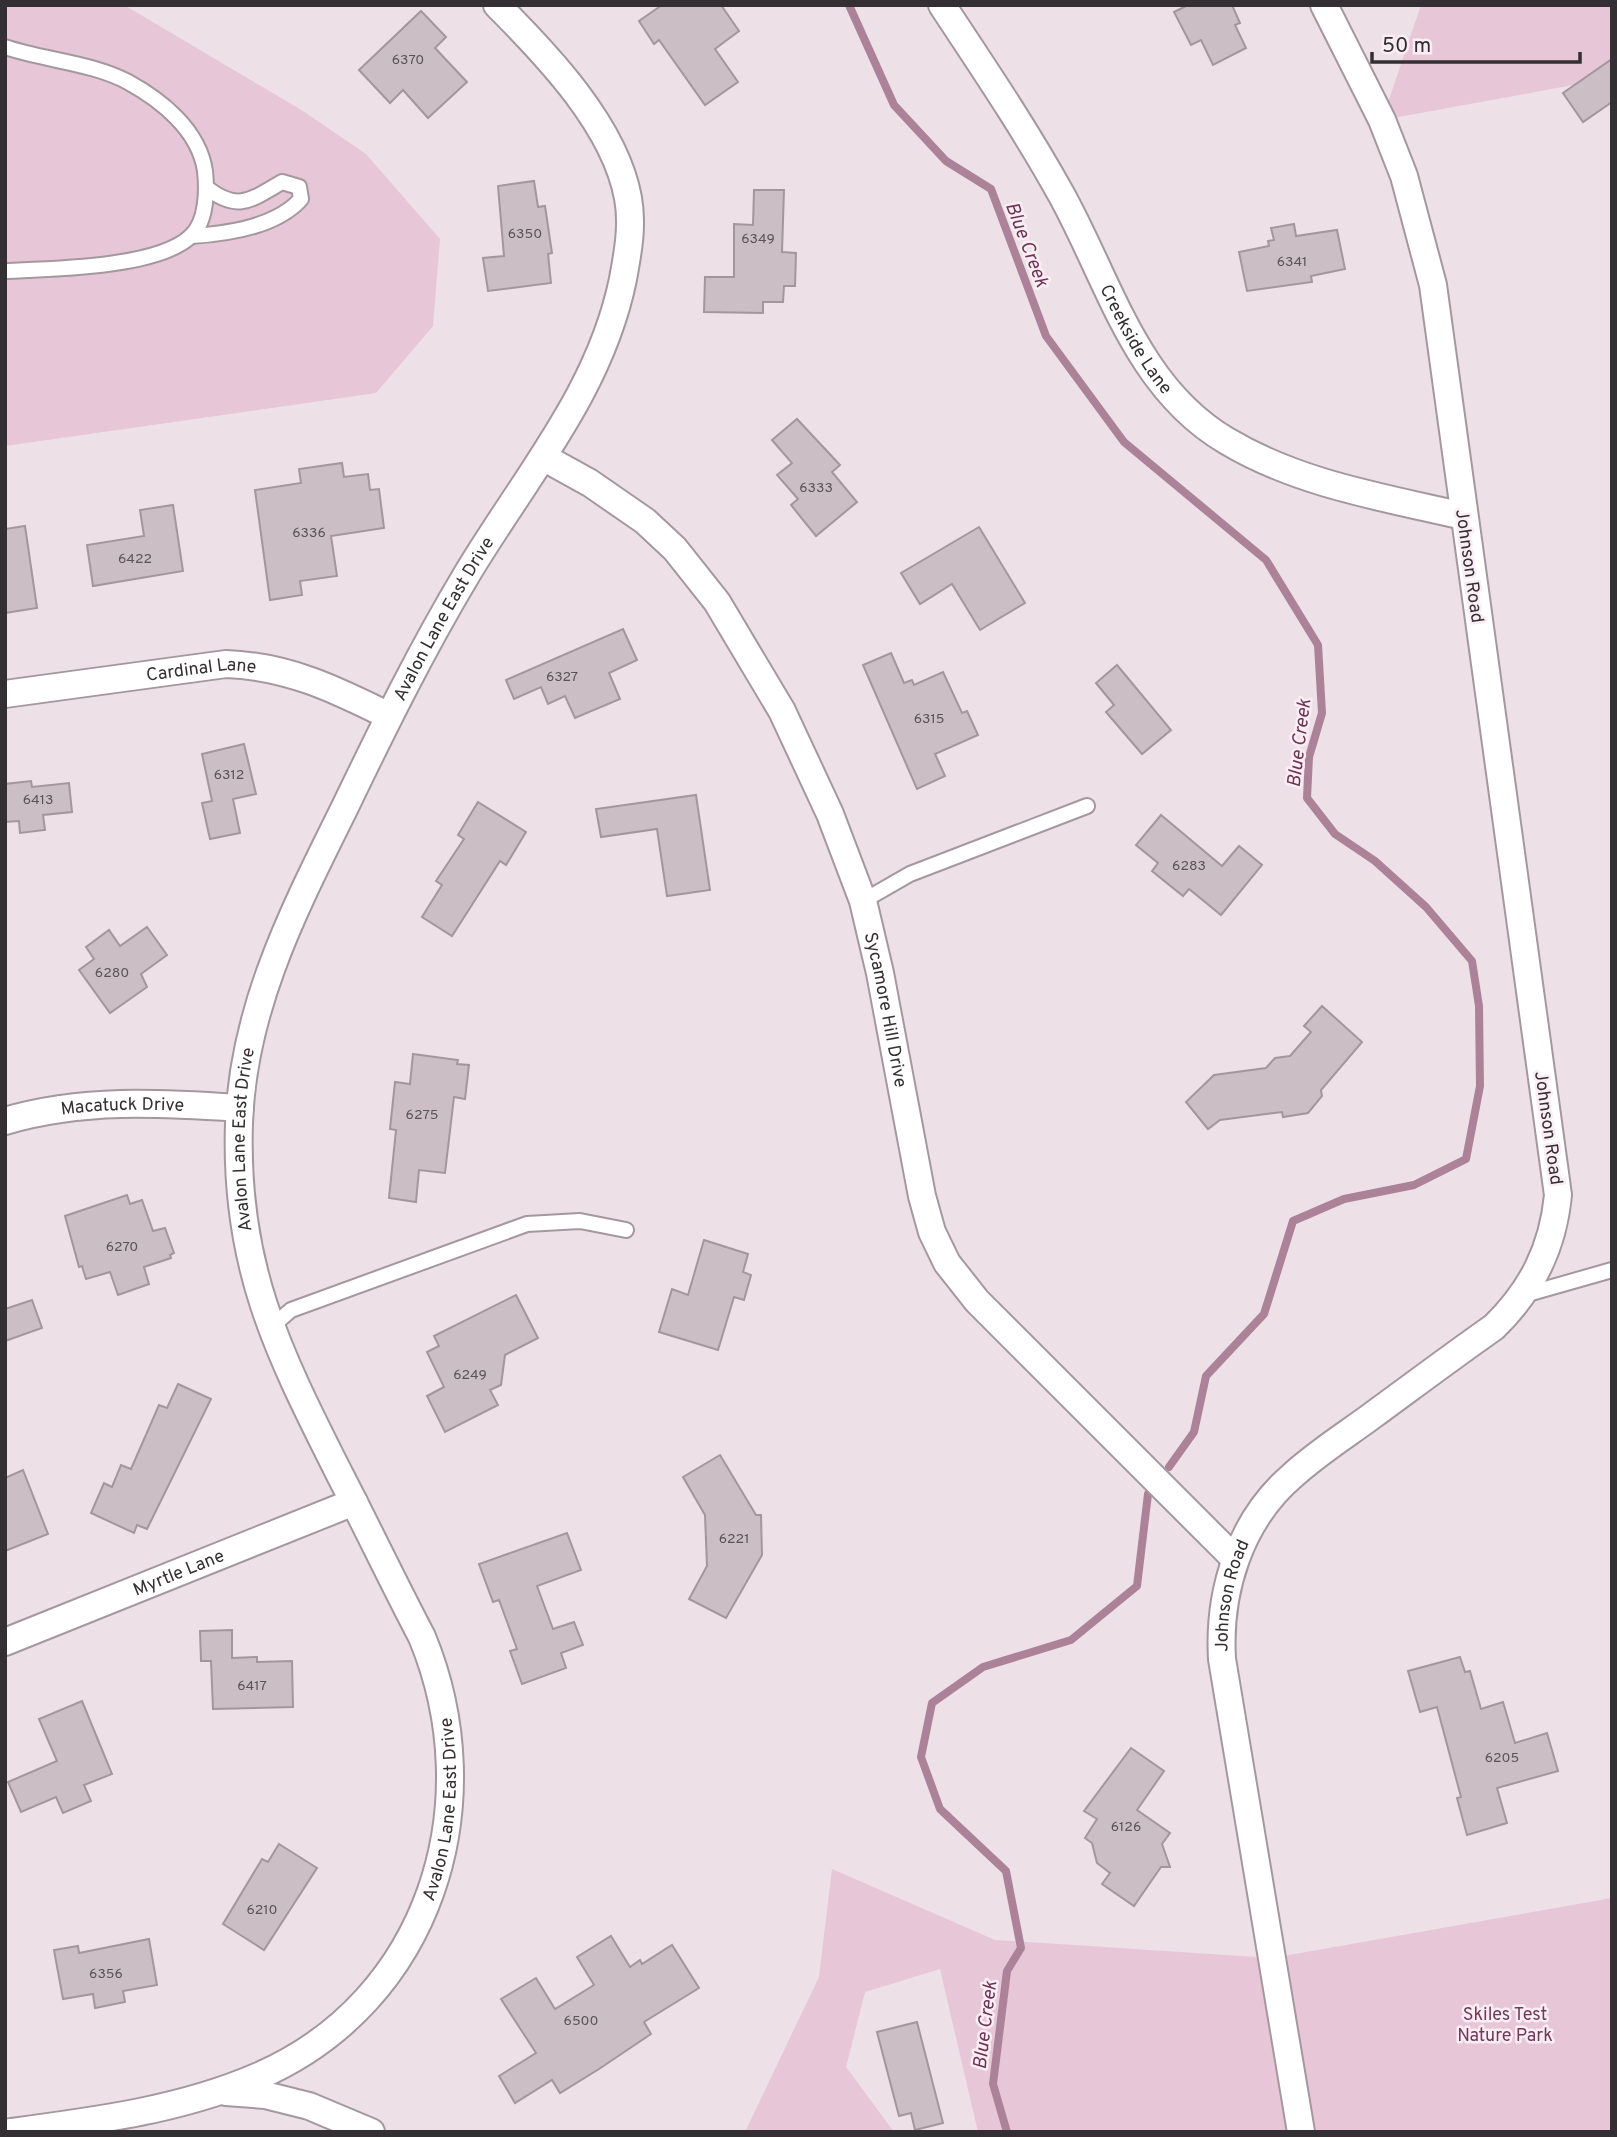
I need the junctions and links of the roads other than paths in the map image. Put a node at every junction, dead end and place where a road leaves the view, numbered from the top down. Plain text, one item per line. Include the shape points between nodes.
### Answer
1 (497, 5) edge
2 (942, 5) edge
3 (1324, 5) edge
4 (5, 47) edge
5 (207, 188) junction
6 (191, 236) junction
7 (5, 271) edge
8 (543, 457) junction
9 (1463, 516) junction
10 (5, 694) edge
11 (388, 716) junction
12 (1087, 806) dead end
13 (863, 901) junction
14 (240, 1108) junction
15 (5, 1121) edge
16 (626, 1230) dead end
17 (1612, 1270) edge
18 (1522, 1296) junction
19 (270, 1328) junction
20 (354, 1502) junction
21 (1235, 1559) junction
22 (5, 1642) edge
23 (221, 2091) junction
24 (94, 2126) edge
25 (11, 2132) edge
26 (371, 2132) edge
27 (1301, 2132) edge

1 - 8 street, Avalon Lane East Drive via 540,49 588,112 618,165 630,214 626,264 607,338 582,396
2 - 9 street, Creekside Lane via 1056,185 1136,347 1184,407 1225,440 1294,473
3 - 9 street, Johnson Road via 1382,120 1414,211 1433,285
4 - 5 lane via 125,80 163,103 184,126 204,164
5 - 6 lane
5 - 6 lane via 222,200 239,203 282,182 299,187 301,199 290,212 259,223 225,234
6 - 7 lane via 129,261
8 - 11 street, Avalon Lane East Drive via 464,579
8 - 13 street, Sycamore Hill Drive via 645,522 675,549 709,591 799,745
9 - 18 street, Johnson Road via 1558,1195 1548,1248
10 - 11 street, Cardinal Lane via 226,664 251,665 301,675
11 - 14 street, Avalon Lane East Drive via 276,950 249,1042
12 - 13 lane via 910,874
13 - 21 street, Sycamore Hill Drive via 925,1208 947,1263 977,1301
14 - 15 street, Macatuck Drive via 101,1103 38,1111
14 - 19 street, Avalon Lane East Drive via 244,1227
16 - 19 lane via 580,1222 527,1224 290,1310
17 - 18 lane
18 - 21 street, Johnson Road via 1494,1326 1291,1476 1258,1514
19 - 20 street, Avalon Lane East Drive
20 - 22 street, Myrtle Lane
20 - 23 street, Avalon Lane East Drive via 422,1637 443,1697 453,1774 444,1850 418,1920 393,1965 369,1994 302,2053
21 - 27 street, Johnson Road via 1224,1602 1222,1659
23 - 24 street, Avalon Lane East Drive
23 - 26 street via 309,2106
24 - 25 street, Avalon Lane East Drive

